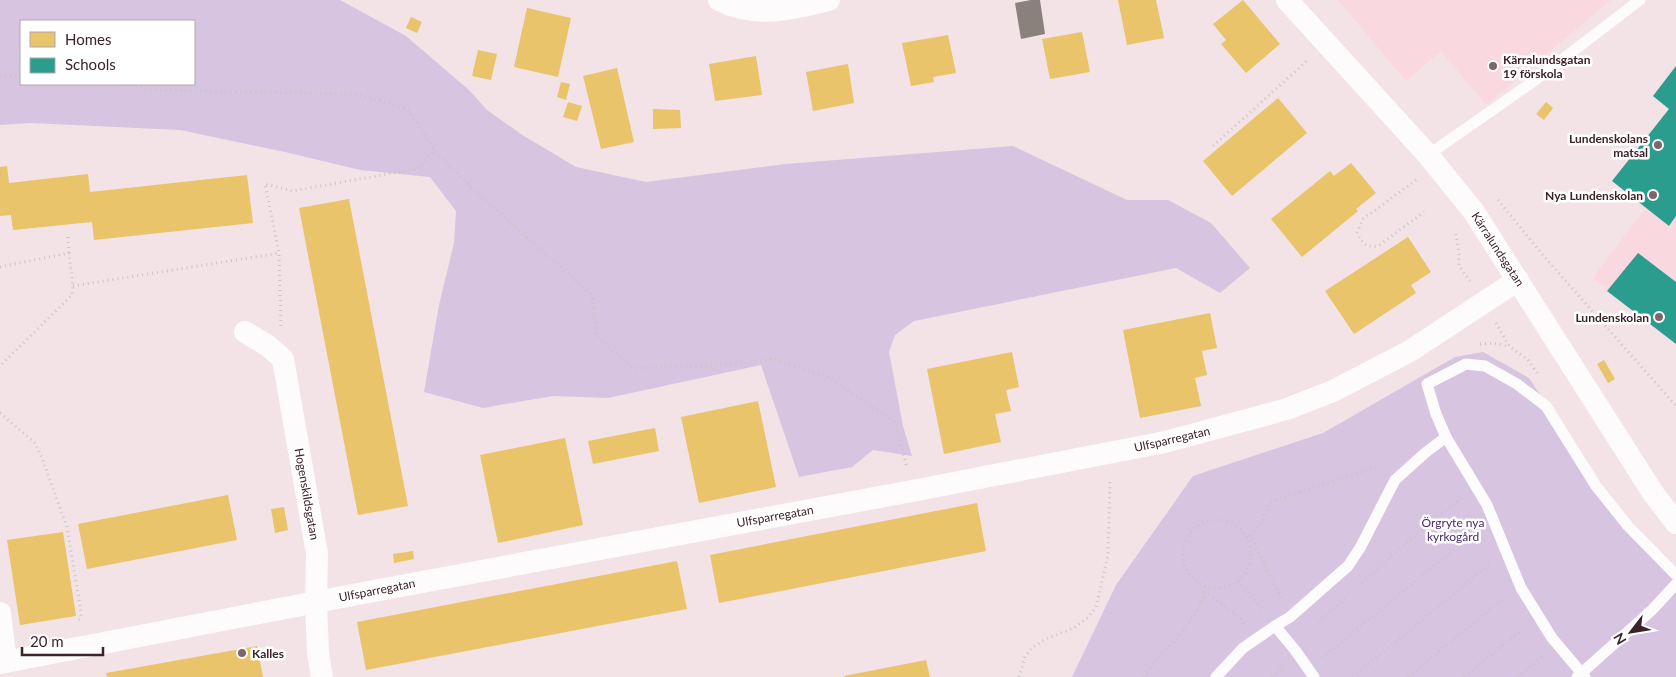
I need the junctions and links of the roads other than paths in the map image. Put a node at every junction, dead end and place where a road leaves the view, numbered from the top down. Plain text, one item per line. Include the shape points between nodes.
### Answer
1 (719, 0) edge
2 (829, 0) edge
3 (1287, 0) edge
4 (1640, 0) edge
5 (1428, 155) junction
6 (1518, 280) junction
7 (245, 332) dead end
8 (1446, 437) junction
9 (1676, 523) edge
10 (1676, 575) edge
11 (1676, 584) edge
12 (316, 603) junction
13 (0, 612) edge
14 (1275, 626) junction
15 (3, 663) edge
16 (1311, 673) edge
17 (1581, 676) edge
18 (322, 677) edge
19 (1216, 677) edge

1 - 2 street via 754,11 783,10
3 - 5 street, Kärralundsgatan
4 - 5 lane via 1534,81
5 - 6 street, Kärralundsgatan via 1474,212
6 - 9 street, Kärralundsgatan via 1653,494
6 - 12 street, Ulfsparregatan via 1410,351 1333,391 1286,409 1165,442
7 - 12 street, Hogenskildsgatan via 283,359 317,554
8 - 10 lane via 1427,384 1466,364 1484,366 1517,384 1546,406 1596,486 1628,526
8 - 14 lane via 1395,480 1348,566 1290,617
8 - 17 lane via 1486,505 1520,585
11 - 17 lane
12 - 15 street, Ulfsparregatan
12 - 18 street, Hogenskildsgatan
13 - 15 street
14 - 16 lane
14 - 19 lane via 1243,648

